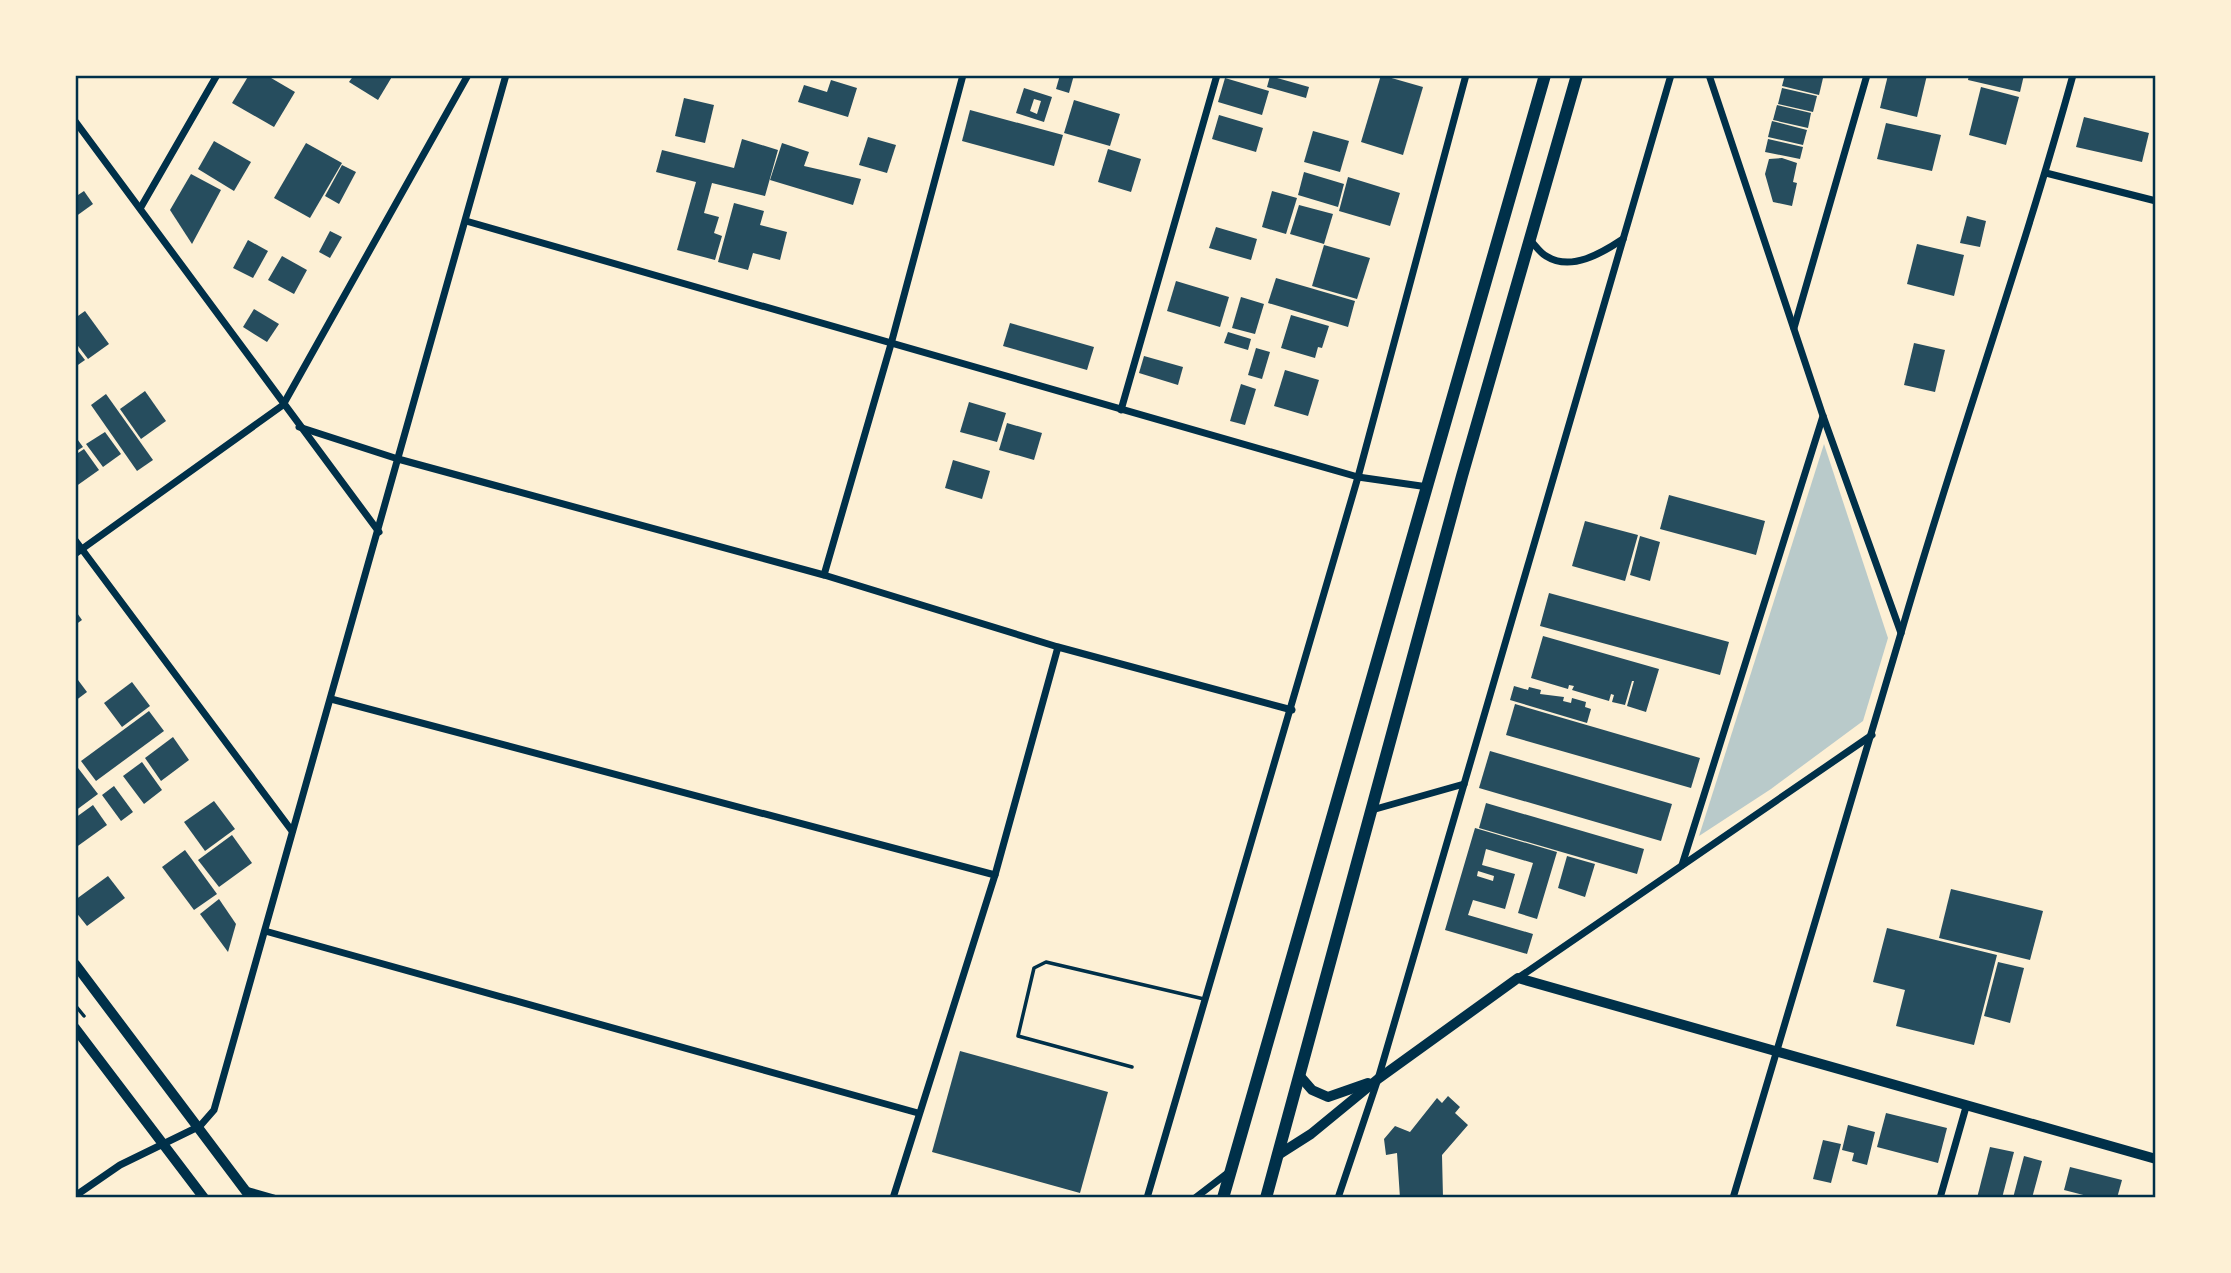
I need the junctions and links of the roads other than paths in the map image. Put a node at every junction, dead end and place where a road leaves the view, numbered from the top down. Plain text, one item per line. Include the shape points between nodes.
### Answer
1 (217, 75) edge
2 (468, 75) edge
3 (506, 75) edge
4 (962, 75) edge
5 (1217, 75) edge
6 (1466, 75) edge
7 (1545, 75) edge
8 (1577, 75) edge
9 (1671, 75) edge
10 (1709, 75) edge
11 (1867, 75) edge
12 (2073, 75) edge
13 (75, 121) edge
14 (2046, 173) junction
15 (2156, 201) edge
16 (141, 206) junction
17 (467, 221) junction
18 (1623, 239) junction
19 (1530, 240) junction
20 (1794, 329) junction
21 (891, 344) junction
22 (283, 405) junction
23 (1121, 410) junction
24 (1823, 416) junction
25 (299, 427) junction
26 (398, 459) junction
27 (1358, 477) junction
28 (1428, 487) junction
29 (379, 532) junction
30 (75, 540) edge
31 (79, 552) edge
32 (824, 575) junction
33 (1901, 632) junction
34 (1058, 647) junction
35 (331, 699) junction
36 (1292, 710) junction
37 (1873, 734) junction
38 (1464, 784) junction
39 (1371, 811) junction
40 (292, 831) junction
41 (1682, 865) junction
42 (995, 875) junction
43 (265, 931) junction
44 (75, 964) edge
45 (1518, 978) junction
46 (1205, 999) junction
47 (75, 1028) edge
48 (1775, 1053) junction
49 (1132, 1067) dead end
50 (1299, 1075) junction
51 (1378, 1079) junction
52 (1966, 1107) junction
53 (919, 1113) junction
54 (200, 1126) junction
55 (164, 1144) junction
56 (1278, 1155) junction
57 (2156, 1159) edge
58 (1229, 1171) junction
59 (248, 1194) edge
60 (75, 1196) edge
61 (204, 1198) edge
62 (274, 1198) edge
63 (893, 1198) edge
64 (1147, 1198) edge
65 (1195, 1198) edge
66 (1223, 1198) edge
67 (1266, 1198) edge
68 (1338, 1198) edge
69 (1733, 1198) edge
70 (1940, 1198) edge

1 - 16 street
2 - 22 street
3 - 17 street
4 - 21 street
5 - 23 street
6 - 27 street
7 - 28 main road
8 - 19 main road
9 - 18 street
10 - 20 street
11 - 20 street
12 - 14 street
13 - 16 street
14 - 15 street
14 - 33 street
16 - 22 street
17 - 21 street
17 - 26 street
18 - 19 street via 1598,256 1567,262 1546,257
18 - 38 street
19 - 39 main road
20 - 24 street
21 - 23 street
21 - 32 street
22 - 25 street
22 - 31 street
23 - 27 street
24 - 33 street
24 - 41 street
25 - 26 street
25 - 29 street
26 - 29 street
26 - 32 street
27 - 28 street
27 - 36 street
28 - 58 main road
29 - 35 street
30 - 31 street
31 - 40 street
32 - 34 street
33 - 37 street
34 - 36 street
34 - 42 street
35 - 40 street
35 - 42 street
36 - 46 street
37 - 41 street
37 - 48 street
38 - 39 street
38 - 51 street
39 - 50 main road
40 - 43 street
41 - 45 street
42 - 53 street
43 - 53 street
43 - 54 street via 214,1110
44 - 54 street
45 - 48 street
45 - 51 street
46 - 49 lane via 1046,962 1034,968 1018,1036
46 - 64 street
47 - 55 street
48 - 52 street
48 - 69 street
50 - 51 street via 1311,1090 1328,1097
50 - 56 main road
51 - 56 street
51 - 68 street
52 - 57 street
52 - 70 street
53 - 63 street
54 - 55 street
54 - 59 street
55 - 60 street via 120,1165
55 - 61 street
56 - 67 main road
58 - 65 street
58 - 66 main road
59 - 62 street

